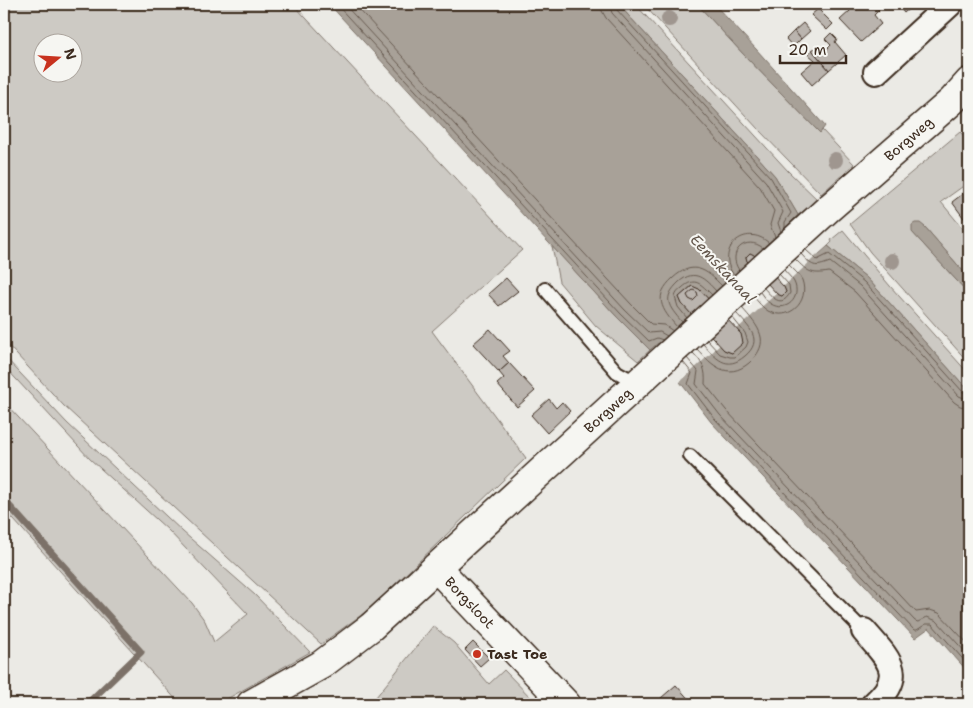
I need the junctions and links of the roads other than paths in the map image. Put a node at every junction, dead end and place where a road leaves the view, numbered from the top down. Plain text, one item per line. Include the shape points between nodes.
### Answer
1 (950, 4) edge
2 (876, 72) dead end
3 (964, 92) edge
4 (545, 290) dead end
5 (644, 377) junction
6 (690, 456) dead end
7 (436, 567) junction
8 (864, 630) joint
9 (251, 704) edge
10 (566, 704) edge
11 (874, 704) edge

1 - 2 street
3 - 5 main road, Borgweg via 815,221
4 - 5 lane via 617,372
5 - 7 main road, Borgweg
6 - 8 lane
7 - 9 main road, Borgweg via 332,658
7 - 10 main road, Borgsloot
8 - 11 street via 890,661 893,680

